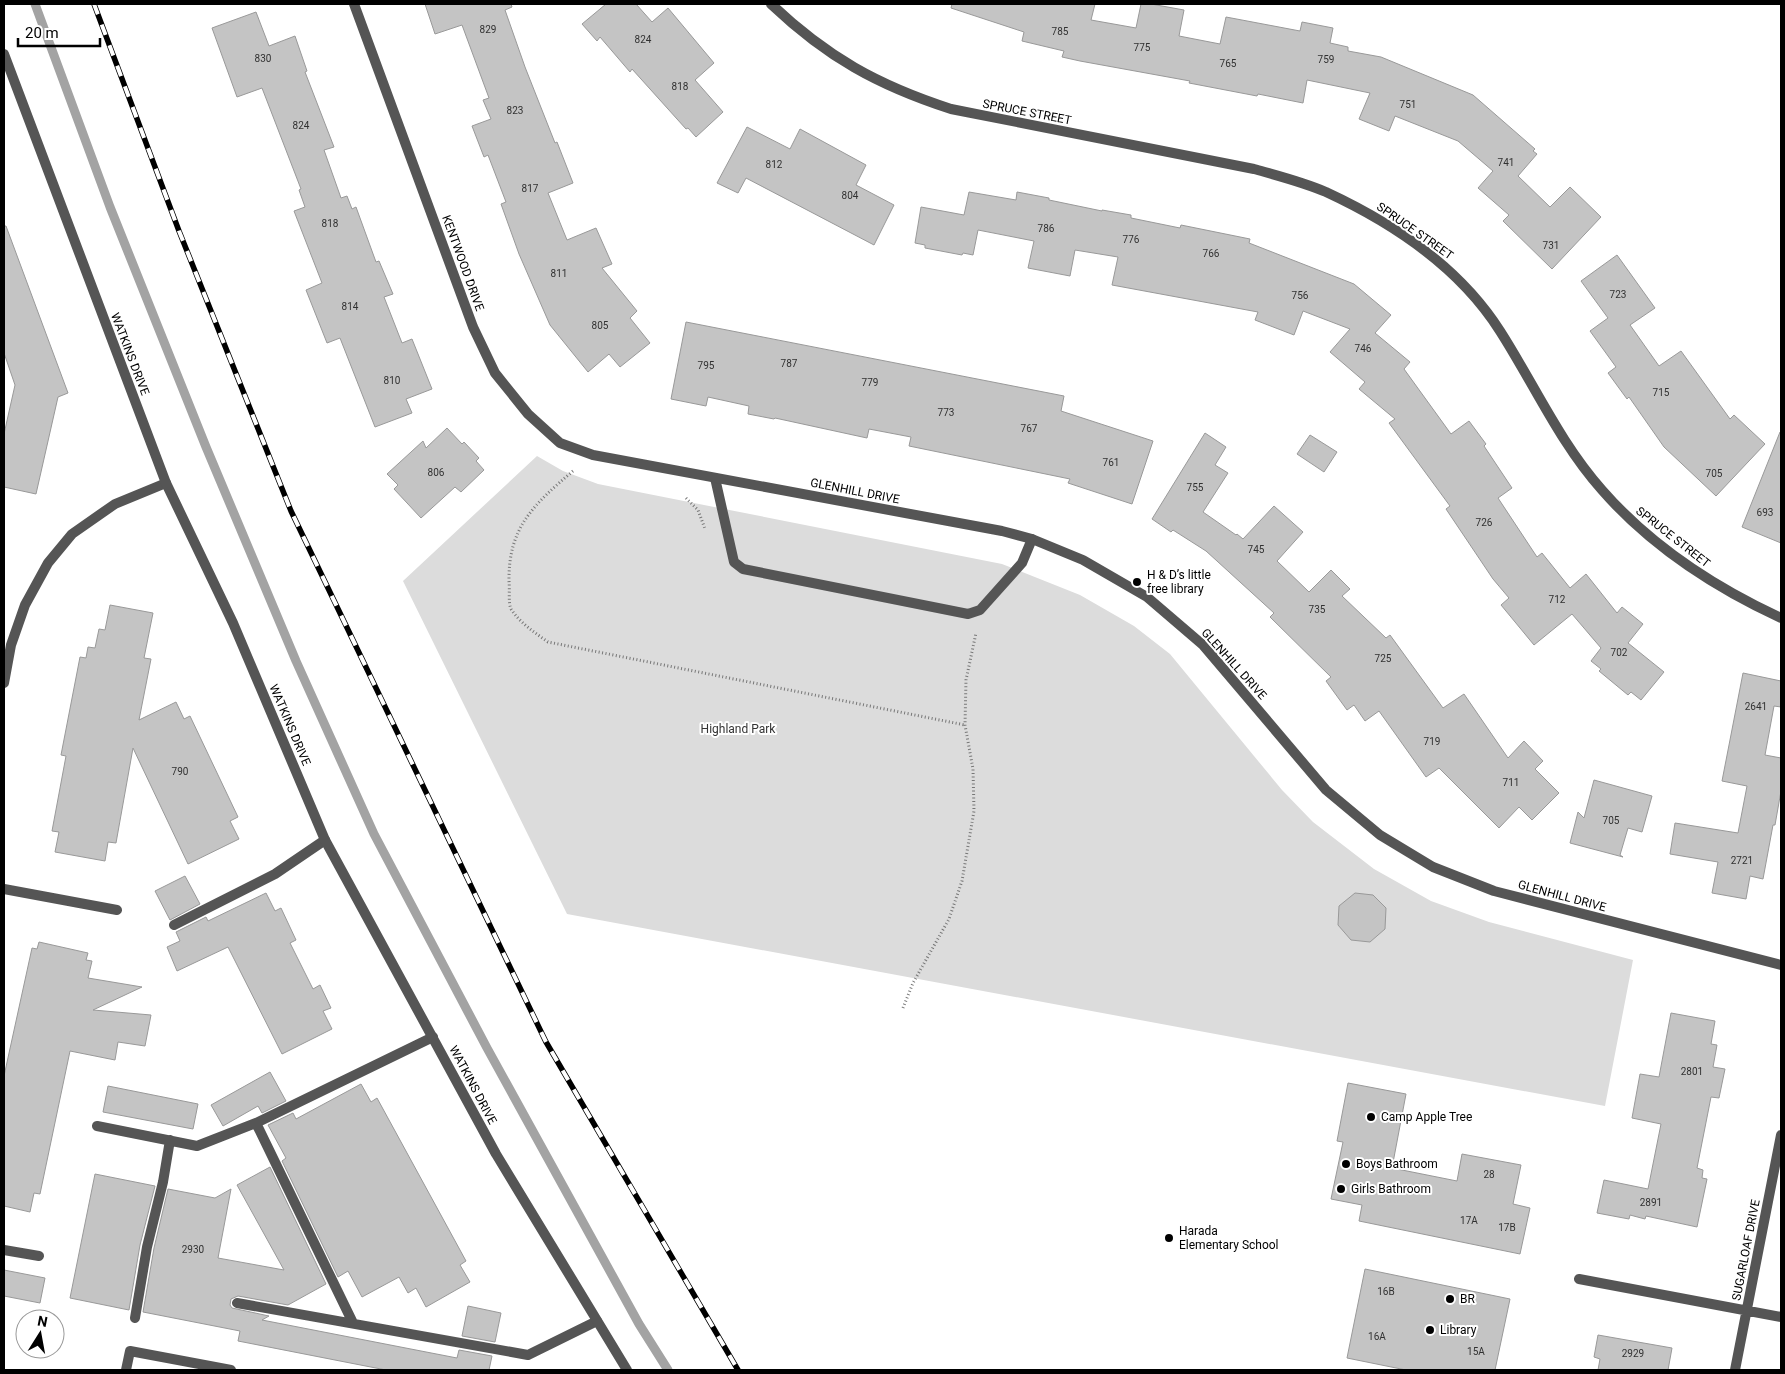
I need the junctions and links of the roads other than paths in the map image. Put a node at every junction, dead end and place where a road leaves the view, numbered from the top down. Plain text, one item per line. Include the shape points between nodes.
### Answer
1 (354, 4) edge
2 (771, 4) edge
3 (4, 54) edge
4 (628, 461) joint
5 (715, 478) junction
6 (166, 483) junction
7 (1032, 540) junction
8 (1781, 618) edge
9 (4, 682) edge
10 (326, 840) junction
11 (4, 889) edge
12 (117, 910) dead end
13 (174, 925) dead end
14 (1781, 965) edge
15 (433, 1037) junction
16 (256, 1123) junction
17 (97, 1126) dead end
18 (1781, 1135) edge
19 (170, 1140) junction
20 (4, 1250) edge
21 (39, 1256) dead end
22 (1579, 1279) dead end
23 (237, 1303) dead end
24 (1746, 1311) junction
25 (1781, 1317) edge
26 (135, 1318) dead end
27 (597, 1321) junction
28 (353, 1323) junction
29 (126, 1370) edge
30 (231, 1370) edge
31 (627, 1370) edge
32 (1735, 1370) edge

1 - 4 street, KENTWOOD DRIVE via 473,327 495,373 528,414 560,443 593,455
2 - 8 street, SPRUCE STREET via 824,49 852,67 914,97 951,109 1254,169 1325,192 1383,221 1451,272 1488,313 1577,457 1600,489 1628,519 1711,582
3 - 6 street, WATKINS DRIVE
4 - 5 street, GLENHILL DRIVE
5 - 7 street, GLENHILL DRIVE
5 - 7 street via 734,562 743,569 968,614 980,610 1022,563
6 - 9 street via 115,504 72,534 48,563 25,605 11,645
6 - 10 street, WATKINS DRIVE via 233,623
7 - 14 street, GLENHILL DRIVE via 1083,560 1146,597 1203,645 1326,790 1380,835 1433,867 1494,891
10 - 13 street via 275,874
10 - 15 street, WATKINS DRIVE
11 - 12 street
15 - 16 street
15 - 27 street, WATKINS DRIVE via 496,1154
16 - 19 street via 197,1146
16 - 28 street
17 - 19 street
18 - 24 street, SUGARLOAF DRIVE
19 - 26 street
20 - 21 street
22 - 24 street
23 - 28 street
24 - 25 street
24 - 32 street, SUGARLOAF DRIVE
27 - 28 street via 528,1355
27 - 31 street, WATKINS DRIVE
29 - 30 street via 130,1351

